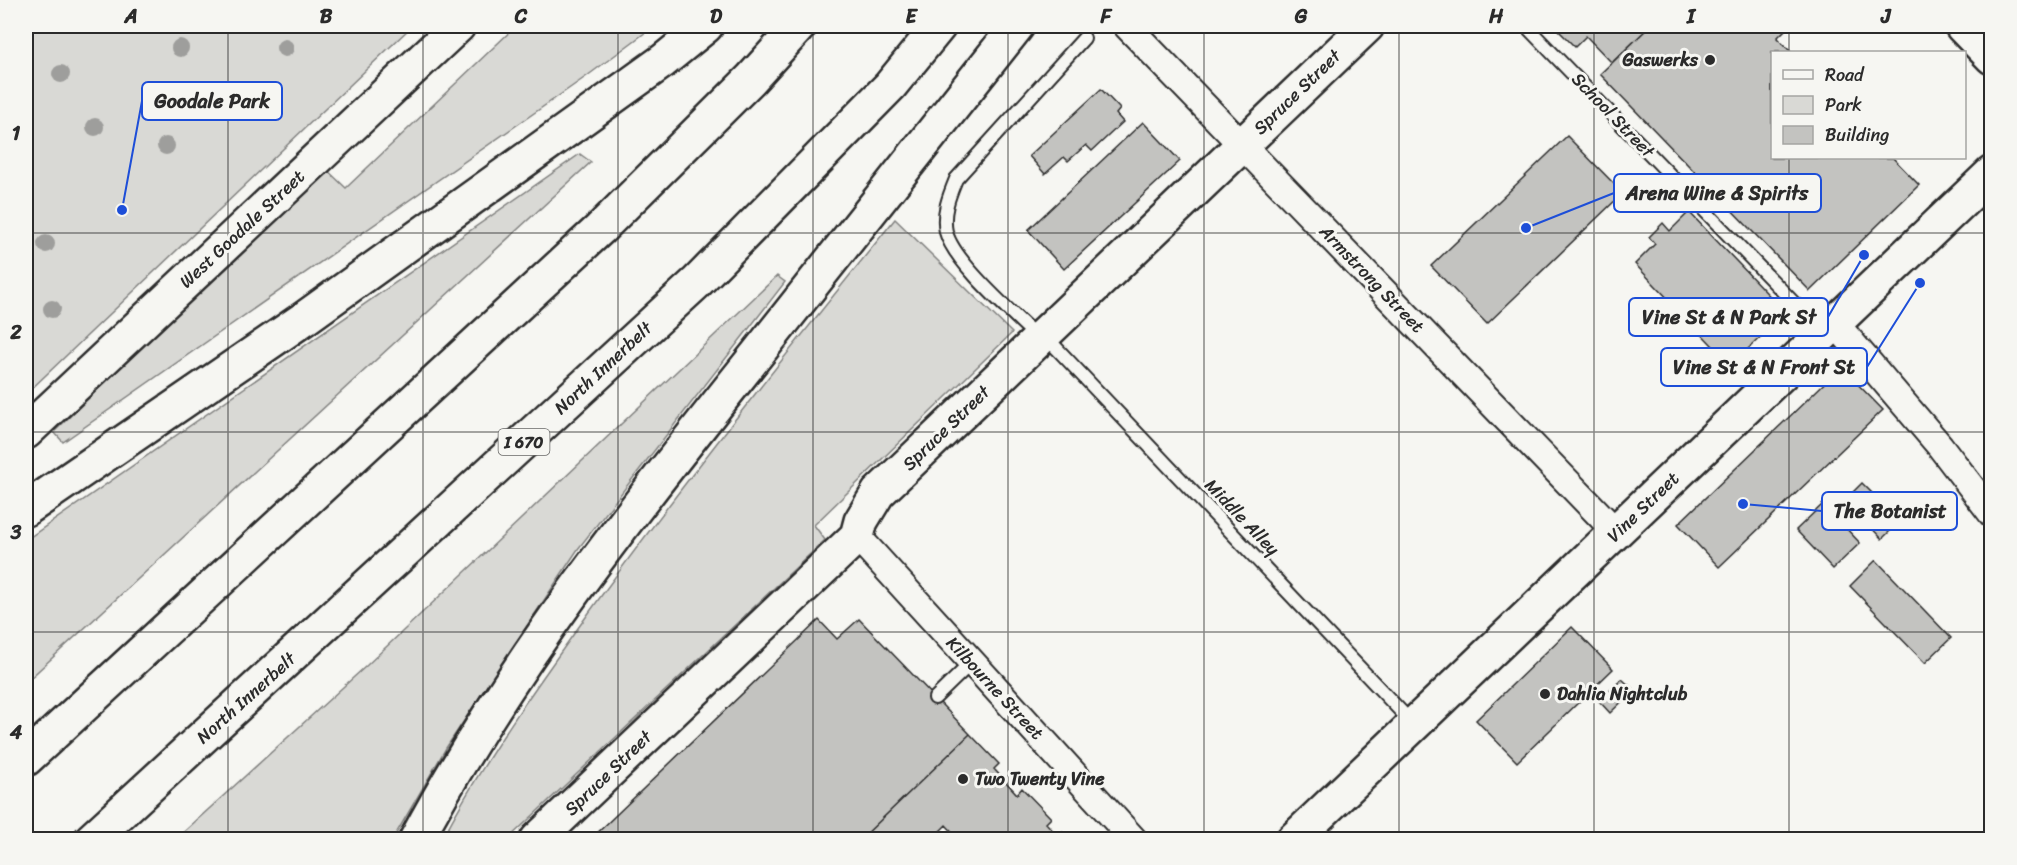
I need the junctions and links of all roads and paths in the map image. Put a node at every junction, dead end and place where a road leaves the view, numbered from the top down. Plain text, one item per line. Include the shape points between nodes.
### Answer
1 (458, 26) edge
2 (706, 26) edge
3 (799, 26) edge
4 (939, 26) edge
5 (1017, 26) edge
6 (1127, 26) edge
7 (1367, 26) edge
8 (1526, 26) edge
9 (1962, 26) edge
10 (1084, 38) dead end
11 (1992, 57) edge
12 (1242, 145) junction
13 (1992, 173) edge
14 (1829, 328) junction
15 (1041, 337) junction
16 (26, 432) edge
17 (26, 509) edge
18 (1992, 514) edge
19 (1616, 532) junction
20 (857, 536) junction
21 (971, 663) junction
22 (935, 698) dead end
23 (1414, 725) junction
24 (26, 759) edge
25 (91, 840) edge
26 (416, 840) edge
27 (537, 840) edge
28 (1134, 840) edge
29 (1293, 840) edge

1 - 16 main road, West Goodale Street
2 - 17 main road via 644,75 305,318
3 - 24 main road via 600,229
4 - 25 main road, North Innerbelt / I 670 via 890,86 696,284
5 - 26 main road via 669,464 528,655 449,777
6 - 12 street, Armstrong Street
7 - 12 main road, Spruce Street
8 - 14 lane, School Street
9 - 11 main road
10 - 15 lane, Middle Alley via 956,179 946,204 946,231 957,254
12 - 15 main road, Spruce Street
12 - 19 street, Armstrong Street
13 - 14 main road, Vine Street
14 - 18 street, School Street via 1933,438
14 - 19 main road, Vine Street
15 - 20 main road, Spruce Street via 878,493
15 - 23 lane, Middle Alley
19 - 23 main road, Vine Street
20 - 21 street, Kilbourne Street
20 - 27 main road, Spruce Street
21 - 22 lane
21 - 28 street, Kilbourne Street
23 - 29 main road, Vine Street

